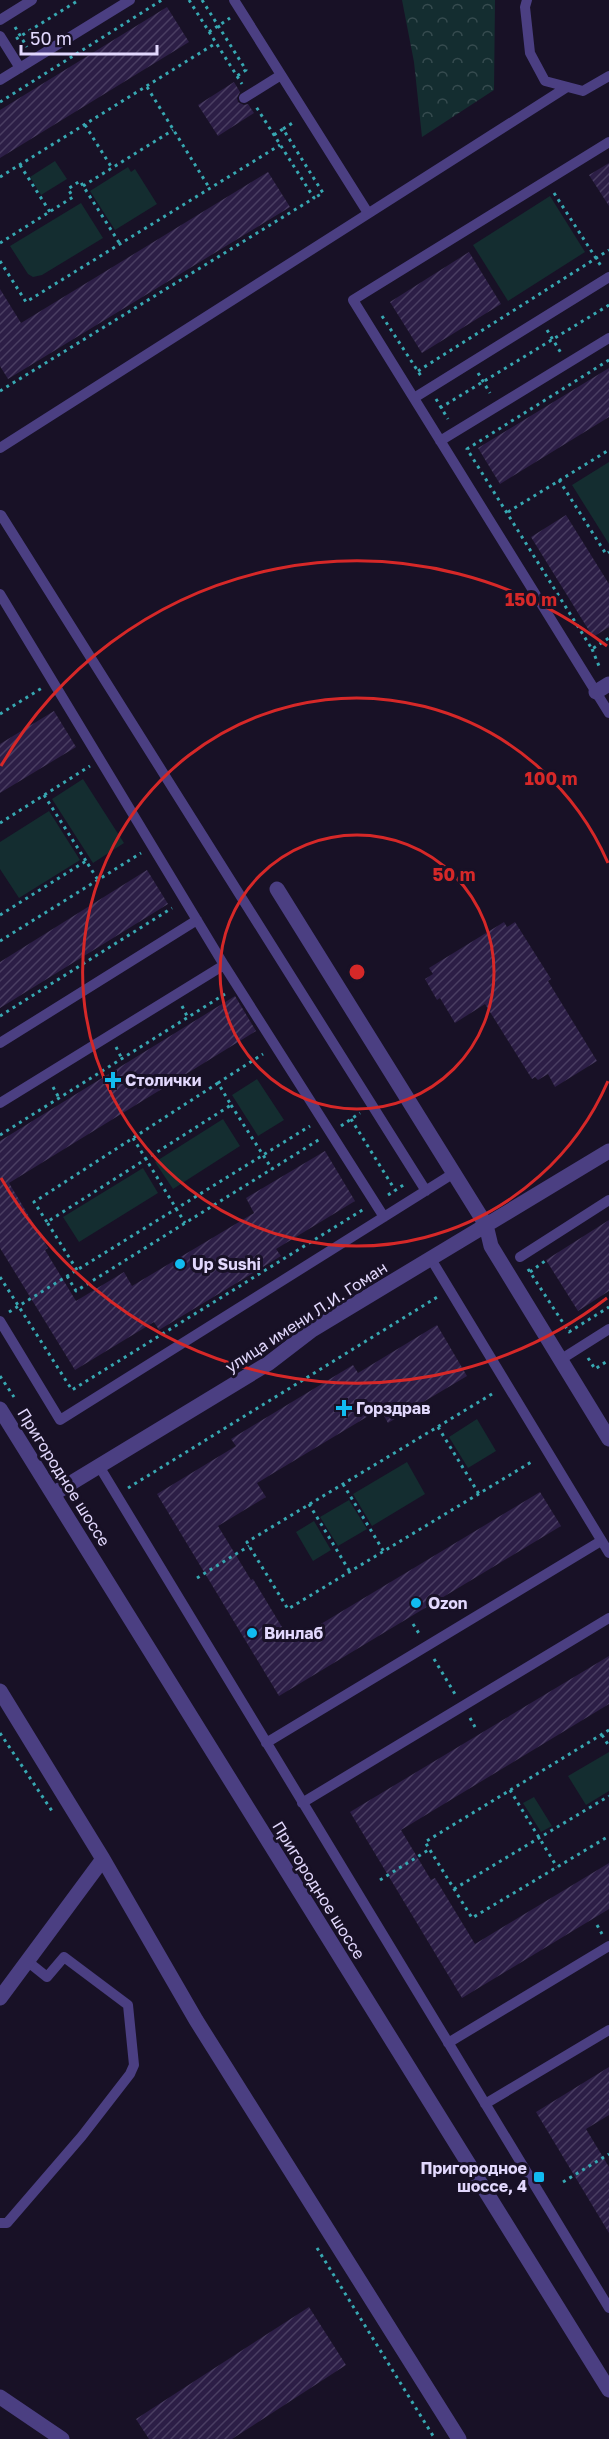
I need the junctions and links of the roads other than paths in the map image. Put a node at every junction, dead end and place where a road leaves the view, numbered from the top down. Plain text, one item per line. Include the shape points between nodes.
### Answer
1 (32, 0) edge
2 (130, 0) edge
3 (234, 0) edge
4 (527, 0) edge
5 (4, 17) edge
6 (3, 40) edge
7 (20, 68) junction
8 (281, 75) junction
9 (609, 76) edge
10 (0, 80) edge
11 (567, 87) junction
12 (246, 96) road end
13 (609, 142) edge
14 (368, 213) junction
15 (608, 278) edge
16 (609, 338) edge
17 (414, 398) junction
18 (440, 441) junction
19 (0, 448) edge
20 (1, 515) edge
21 (0, 594) edge
22 (603, 688) edge
23 (609, 713) edge
24 (277, 889) dead end
25 (197, 920) junction
26 (224, 965) junction
27 (0, 1043) edge
28 (0, 1103) edge
29 (609, 1151) edge
30 (454, 1173) junction
31 (426, 1191) junction
32 (609, 1200) edge
33 (384, 1217) junction
34 (486, 1225) junction
35 (520, 1257) road end
36 (431, 1259) junction
37 (0, 1319) edge
38 (609, 1329) edge
39 (560, 1360) junction
40 (0, 1408) edge
41 (609, 1439) edge
42 (99, 1466) junction
43 (53, 1494) junction
44 (601, 1540) junction
45 (609, 1553) edge
46 (609, 1618) edge
47 (0, 1691) edge
48 (266, 1743) junction
49 (303, 1803) junction
50 (103, 1859) junction
51 (609, 1946) edge
52 (27, 1961) junction
53 (0, 1998) edge
54 (609, 2030) edge
55 (448, 2043) junction
56 (485, 2104) junction
57 (0, 2223) edge
58 (609, 2308) edge
59 (609, 2390) edge
60 (0, 2397) edge
61 (62, 2439) edge
62 (459, 2439) edge

1 - 5 lane
2 - 7 lane
3 - 8 lane
4 - 11 lane via 530,53 545,81
6 - 7 lane
7 - 10 lane
8 - 12 lane
8 - 14 lane
9 - 11 lane via 584,91
11 - 14 lane
13 - 17 lane via 353,300
14 - 19 lane
15 - 17 lane
16 - 18 lane
17 - 18 lane
18 - 22 lane
20 - 31 lane
21 - 25 lane
22 - 23 lane
24 - 30 street
25 - 26 lane
25 - 27 lane
26 - 28 lane
26 - 33 lane
29 - 34 street, улица имени Л.И. Гоман
30 - 31 lane
30 - 34 street
31 - 33 lane
32 - 35 lane
33 - 37 lane via 60,1420
34 - 36 street, улица имени Л.И. Гоман
34 - 39 street via 491,1246
36 - 42 street, улица имени Л.И. Гоман
36 - 44 lane
38 - 39 lane
39 - 41 street
40 - 43 street, Пригородное шоссе
42 - 43 street, улица имени Л.И. Гоман
42 - 48 lane
43 - 59 street, Пригородное шоссе
44 - 45 lane
44 - 48 lane
46 - 49 lane
47 - 50 street
48 - 49 lane
49 - 55 lane
50 - 52 street
50 - 62 street via 196,2020
51 - 55 lane
52 - 53 street
52 - 57 lane via 47,1977 64,1957 128,2005 134,2065 82,2136 7,2223
54 - 56 lane
55 - 56 lane
56 - 58 lane
60 - 61 street

